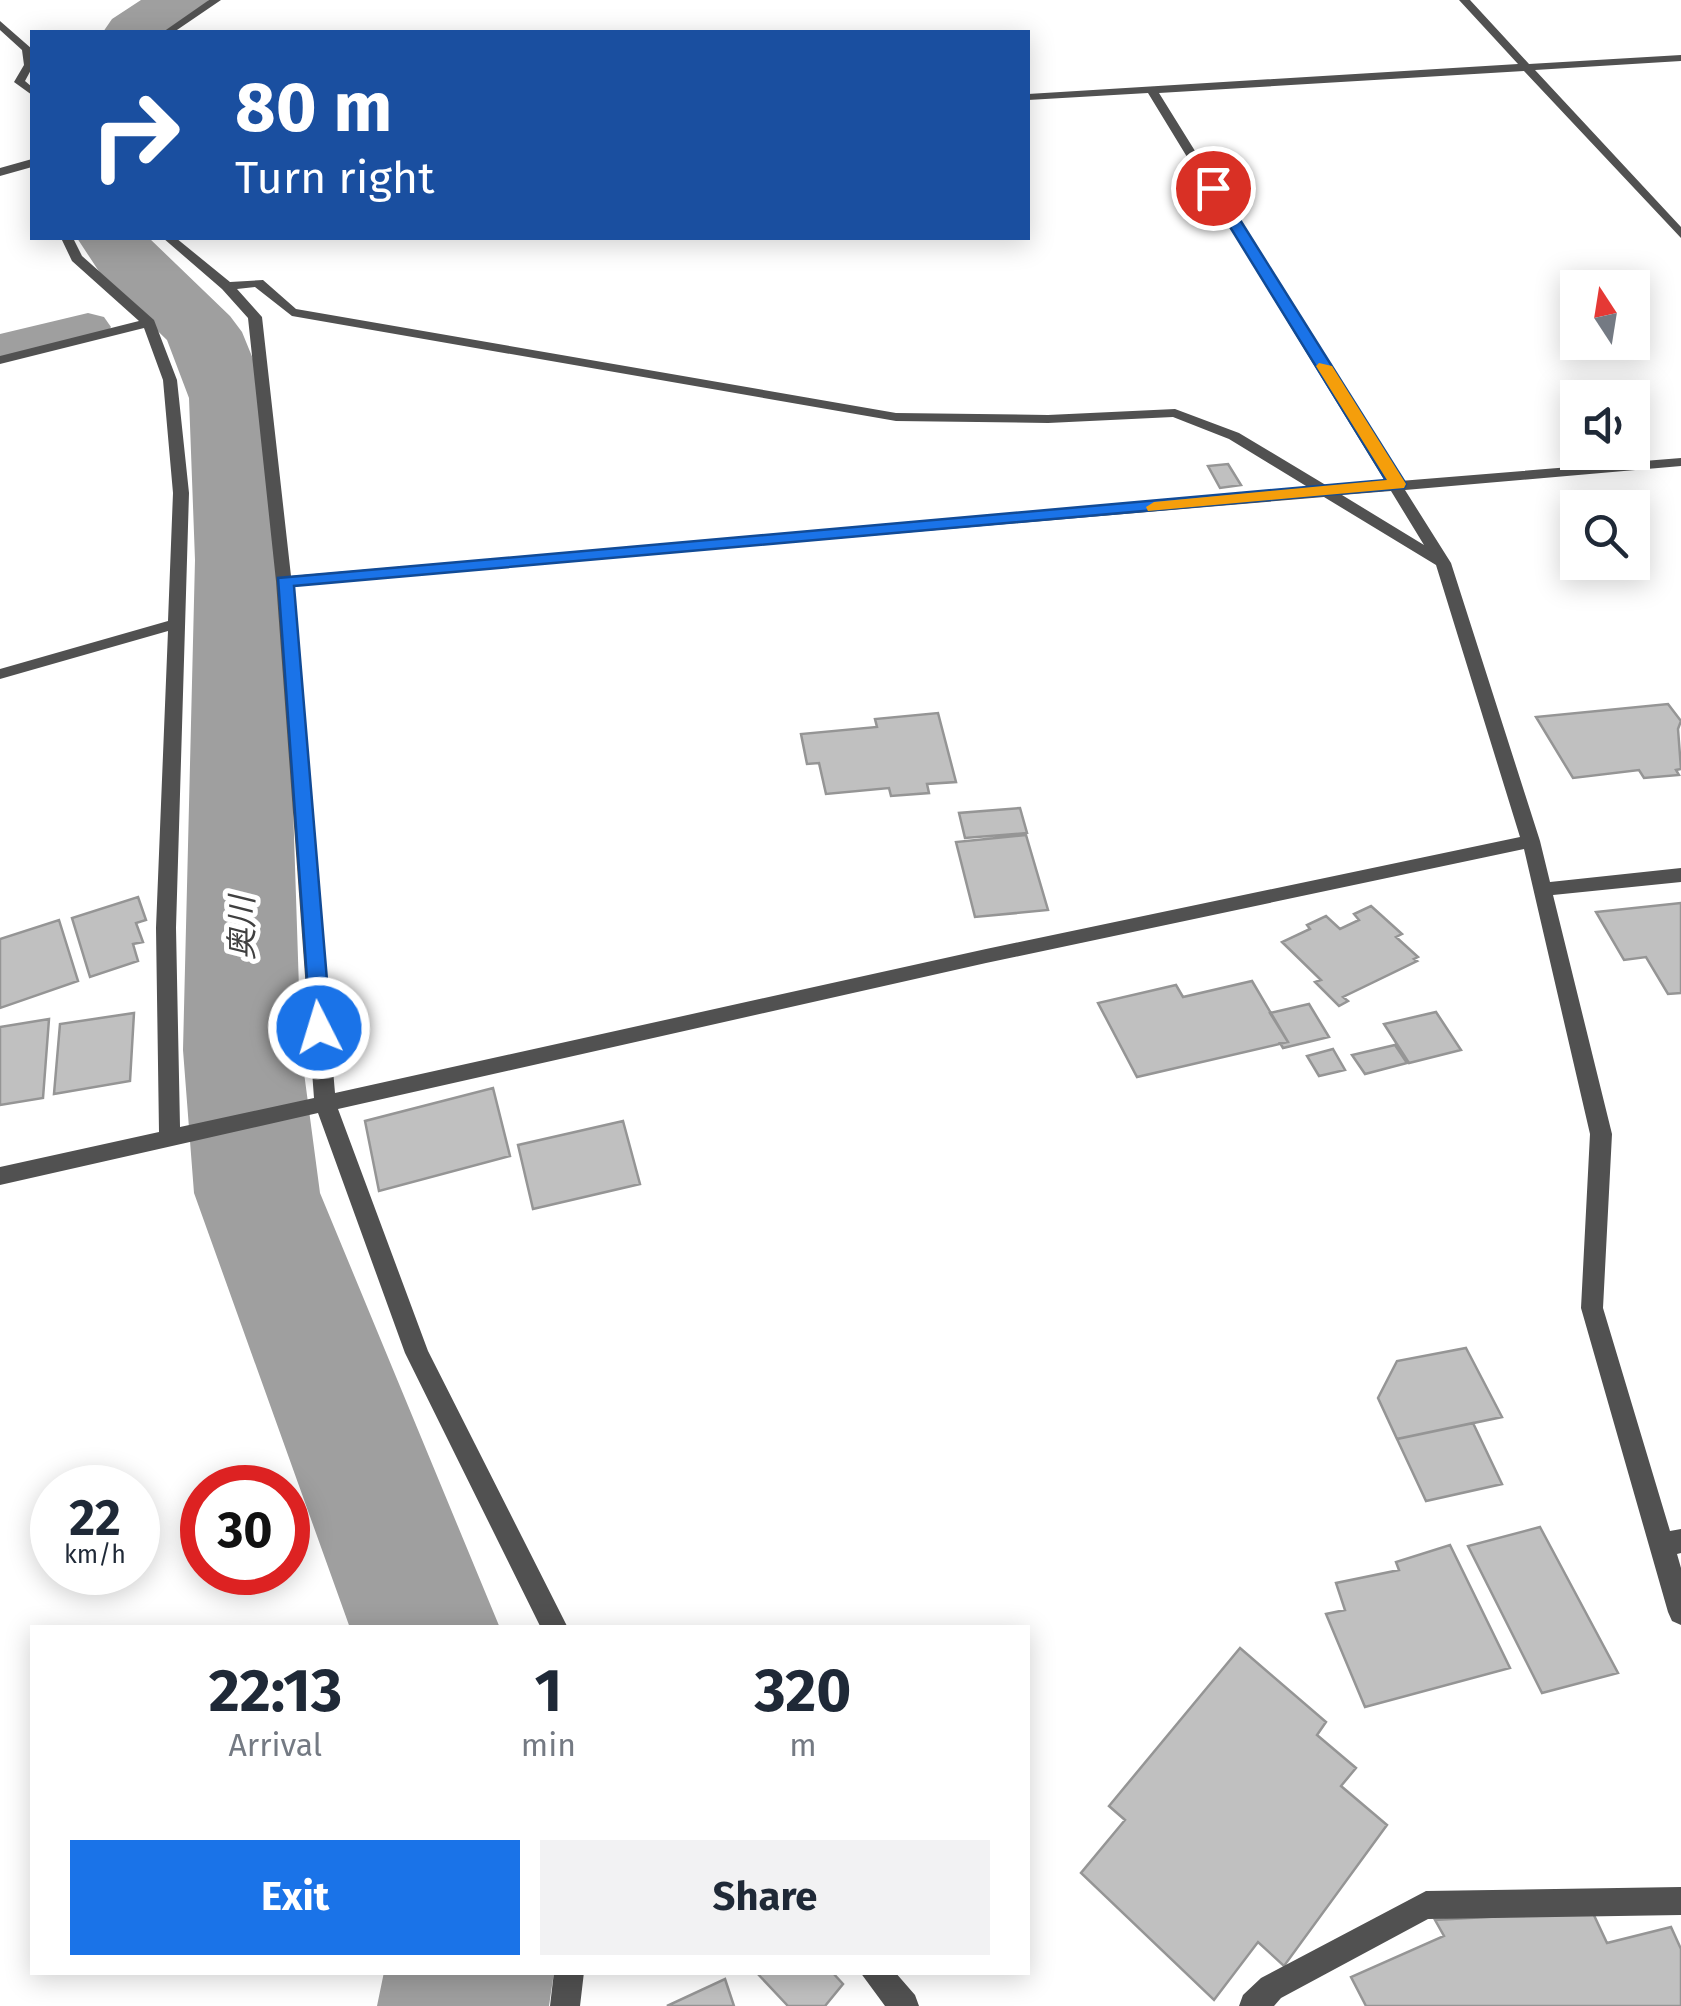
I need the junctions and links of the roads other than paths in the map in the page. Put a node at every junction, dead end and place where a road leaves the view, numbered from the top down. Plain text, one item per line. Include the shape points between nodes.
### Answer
1 (216, 0) edge
2 (1464, 0) edge
3 (0, 24) edge
4 (171, 30) edge
5 (1681, 58) edge
6 (1525, 68) junction
7 (1151, 89) junction
8 (30, 90) edge
9 (1030, 97) edge
10 (30, 164) edge
11 (0, 172) edge
12 (1681, 234) edge
13 (67, 240) edge
14 (171, 240) edge
15 (227, 286) junction
16 (149, 323) junction
17 (0, 360) edge
18 (1681, 462) edge
19 (1398, 484) junction
20 (1327, 493) junction
21 (1443, 563) junction
22 (284, 582) junction
23 (176, 624) junction
24 (0, 674) edge
25 (1531, 840) junction
26 (1681, 874) edge
27 (1543, 889) junction
28 (315, 1105) junction
29 (170, 1136) junction
30 (0, 1176) edge
31 (1671, 1543) edge
32 (1681, 1610) edge
33 (553, 1625) edge
34 (1681, 1901) edge
35 (569, 1975) edge
36 (878, 1975) edge
37 (565, 2006) edge
38 (904, 2006) edge
39 (1254, 2006) edge

1 - 4 street
2 - 6 street
3 - 8 street via 27,49 29,65 20,82
5 - 6 street
6 - 7 street
6 - 12 street
7 - 9 street
7 - 19 street
10 - 11 street
13 - 16 street via 76,258
14 - 15 street
15 - 20 street via 258,283 292,312 896,417 1175,413 1234,436
15 - 22 street via 255,316
16 - 17 street
16 - 23 street via 170,380 181,493
18 - 19 street
19 - 20 street
19 - 21 street
20 - 21 street
20 - 22 street
21 - 25 street
22 - 28 street
23 - 24 street
23 - 29 street via 166,928
25 - 27 street
25 - 28 street
26 - 27 street
27 - 31 street via 1601,1134 1592,1308
28 - 29 street
28 - 33 street via 417,1354
29 - 30 street
31 - 32 street
34 - 39 street via 1426,1905 1272,1988
35 - 37 street
36 - 38 street

